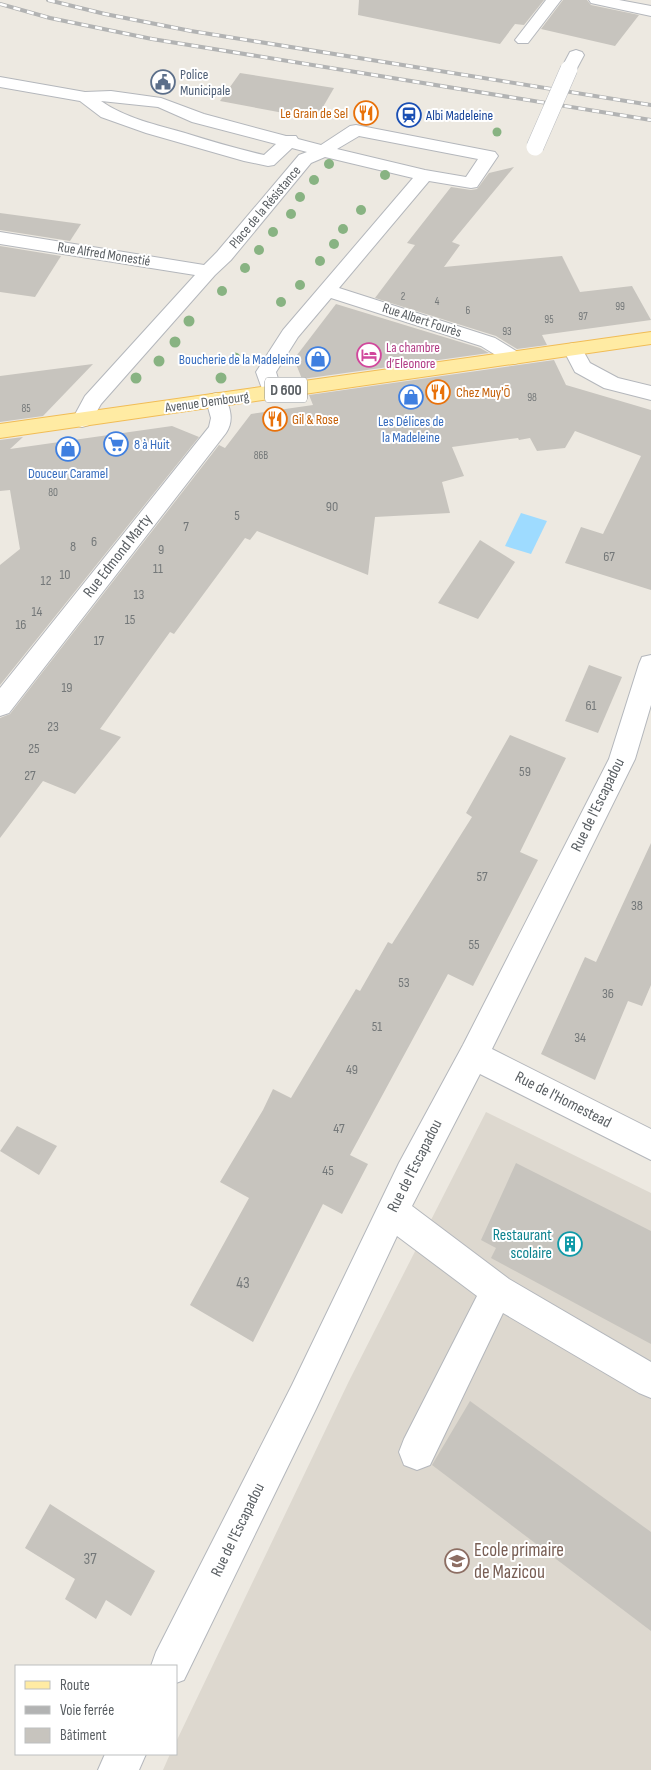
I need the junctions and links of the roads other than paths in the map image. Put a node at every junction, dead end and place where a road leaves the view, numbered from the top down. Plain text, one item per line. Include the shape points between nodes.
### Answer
1 (554, 0) edge
2 (596, 0) edge
3 (651, 11) edge
4 (524, 40) dead end
5 (576, 54) dead end
6 (0, 82) edge
7 (85, 97) junction
8 (290, 140) junction
9 (535, 147) dead end
10 (323, 151) junction
11 (425, 175) junction
12 (0, 238) edge
13 (208, 271) junction
14 (327, 290) junction
15 (651, 338) edge
16 (573, 349) junction
17 (514, 358) junction
18 (272, 392) junction
19 (651, 393) edge
20 (216, 400) junction
21 (82, 420) junction
22 (0, 432) edge
23 (651, 664) edge
24 (0, 706) edge
25 (474, 1055) junction
26 (651, 1145) edge
27 (393, 1209) junction
28 (497, 1291) junction
29 (651, 1382) edge
30 (416, 1452) dead end
31 (170, 1665) edge
32 (126, 1755) edge
33 (118, 1770) edge

1 - 4 street
2 - 3 street
5 - 9 street, bridge
6 - 7 street
7 - 8 street via 111,96 162,103 198,118
7 - 8 street via 107,113 152,130 244,156 268,161
8 - 10 street
10 - 11 street
10 - 11 street, Place de la Résistance via 356,130 489,156 471,182
10 - 13 street, Place de la Résistance via 304,159
11 - 14 street
12 - 13 street, Rue Alfred Monestié
13 - 21 street, Place de la Résistance via 92,401
14 - 17 street, Rue Albert Fourès via 488,342
14 - 18 street via 290,334 266,372
15 - 16 main road, Avenue Dembourg / D 600
16 - 17 main road, Avenue Dembourg / D 600
16 - 19 street via 582,367 612,383
17 - 18 main road, Avenue Dembourg / D 600
18 - 20 main road, Avenue Dembourg / D 600
20 - 21 main road, Avenue Dembourg / D 600
20 - 24 street, Rue Edmond Marty via 221,418 219,428
21 - 22 main road, Avenue Dembourg / D 600
23 - 25 street, Rue de l'Escapadou via 622,759
25 - 26 street, Rue de l'Homestead
25 - 27 street, Rue de l'Escapadou
27 - 28 street via 404,1221
27 - 31 street, Rue de l'Escapadou
28 - 29 street
28 - 30 street
32 - 33 street

